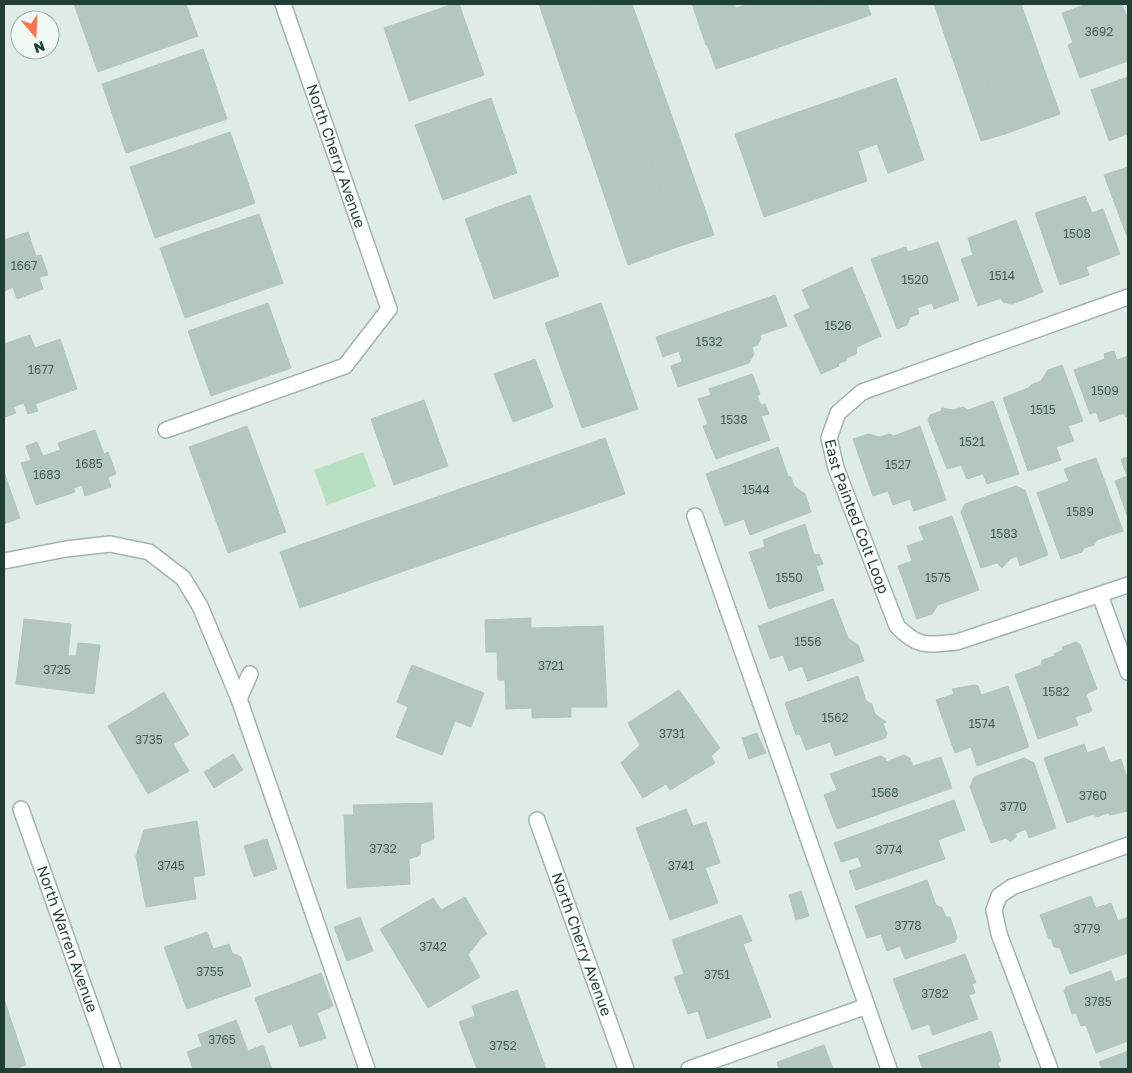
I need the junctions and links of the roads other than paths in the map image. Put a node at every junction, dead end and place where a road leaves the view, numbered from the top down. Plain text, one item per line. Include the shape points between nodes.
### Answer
1 (283, 4) edge
2 (1128, 297) edge
3 (166, 430) dead end
4 (695, 516) dead end
5 (4, 562) edge
6 (1128, 585) edge
7 (1100, 595) junction
8 (1128, 672) edge
9 (250, 674) dead end
10 (239, 698) junction
11 (21, 809) dead end
12 (537, 820) dead end
13 (1128, 845) edge
14 (867, 1006) junction
15 (113, 1069) edge
16 (367, 1069) edge
17 (626, 1069) edge
18 (689, 1069) edge
19 (889, 1069) edge
20 (1050, 1069) edge

1 - 3 street, North Cherry Avenue via 389,309 345,366
2 - 7 street, East Painted Colt Loop via 862,392 838,413 829,438 836,468 897,626 911,640 931,645 957,642
4 - 14 street
5 - 10 street via 110,544 149,552 184,578 200,606
6 - 7 street, East Painted Colt Loop
7 - 8 street
9 - 10 street
10 - 16 street
11 - 15 street, North Warren Avenue
12 - 17 street, North Cherry Avenue
13 - 20 street via 1012,887 999,896 994,910 999,934
14 - 18 street
14 - 19 street

